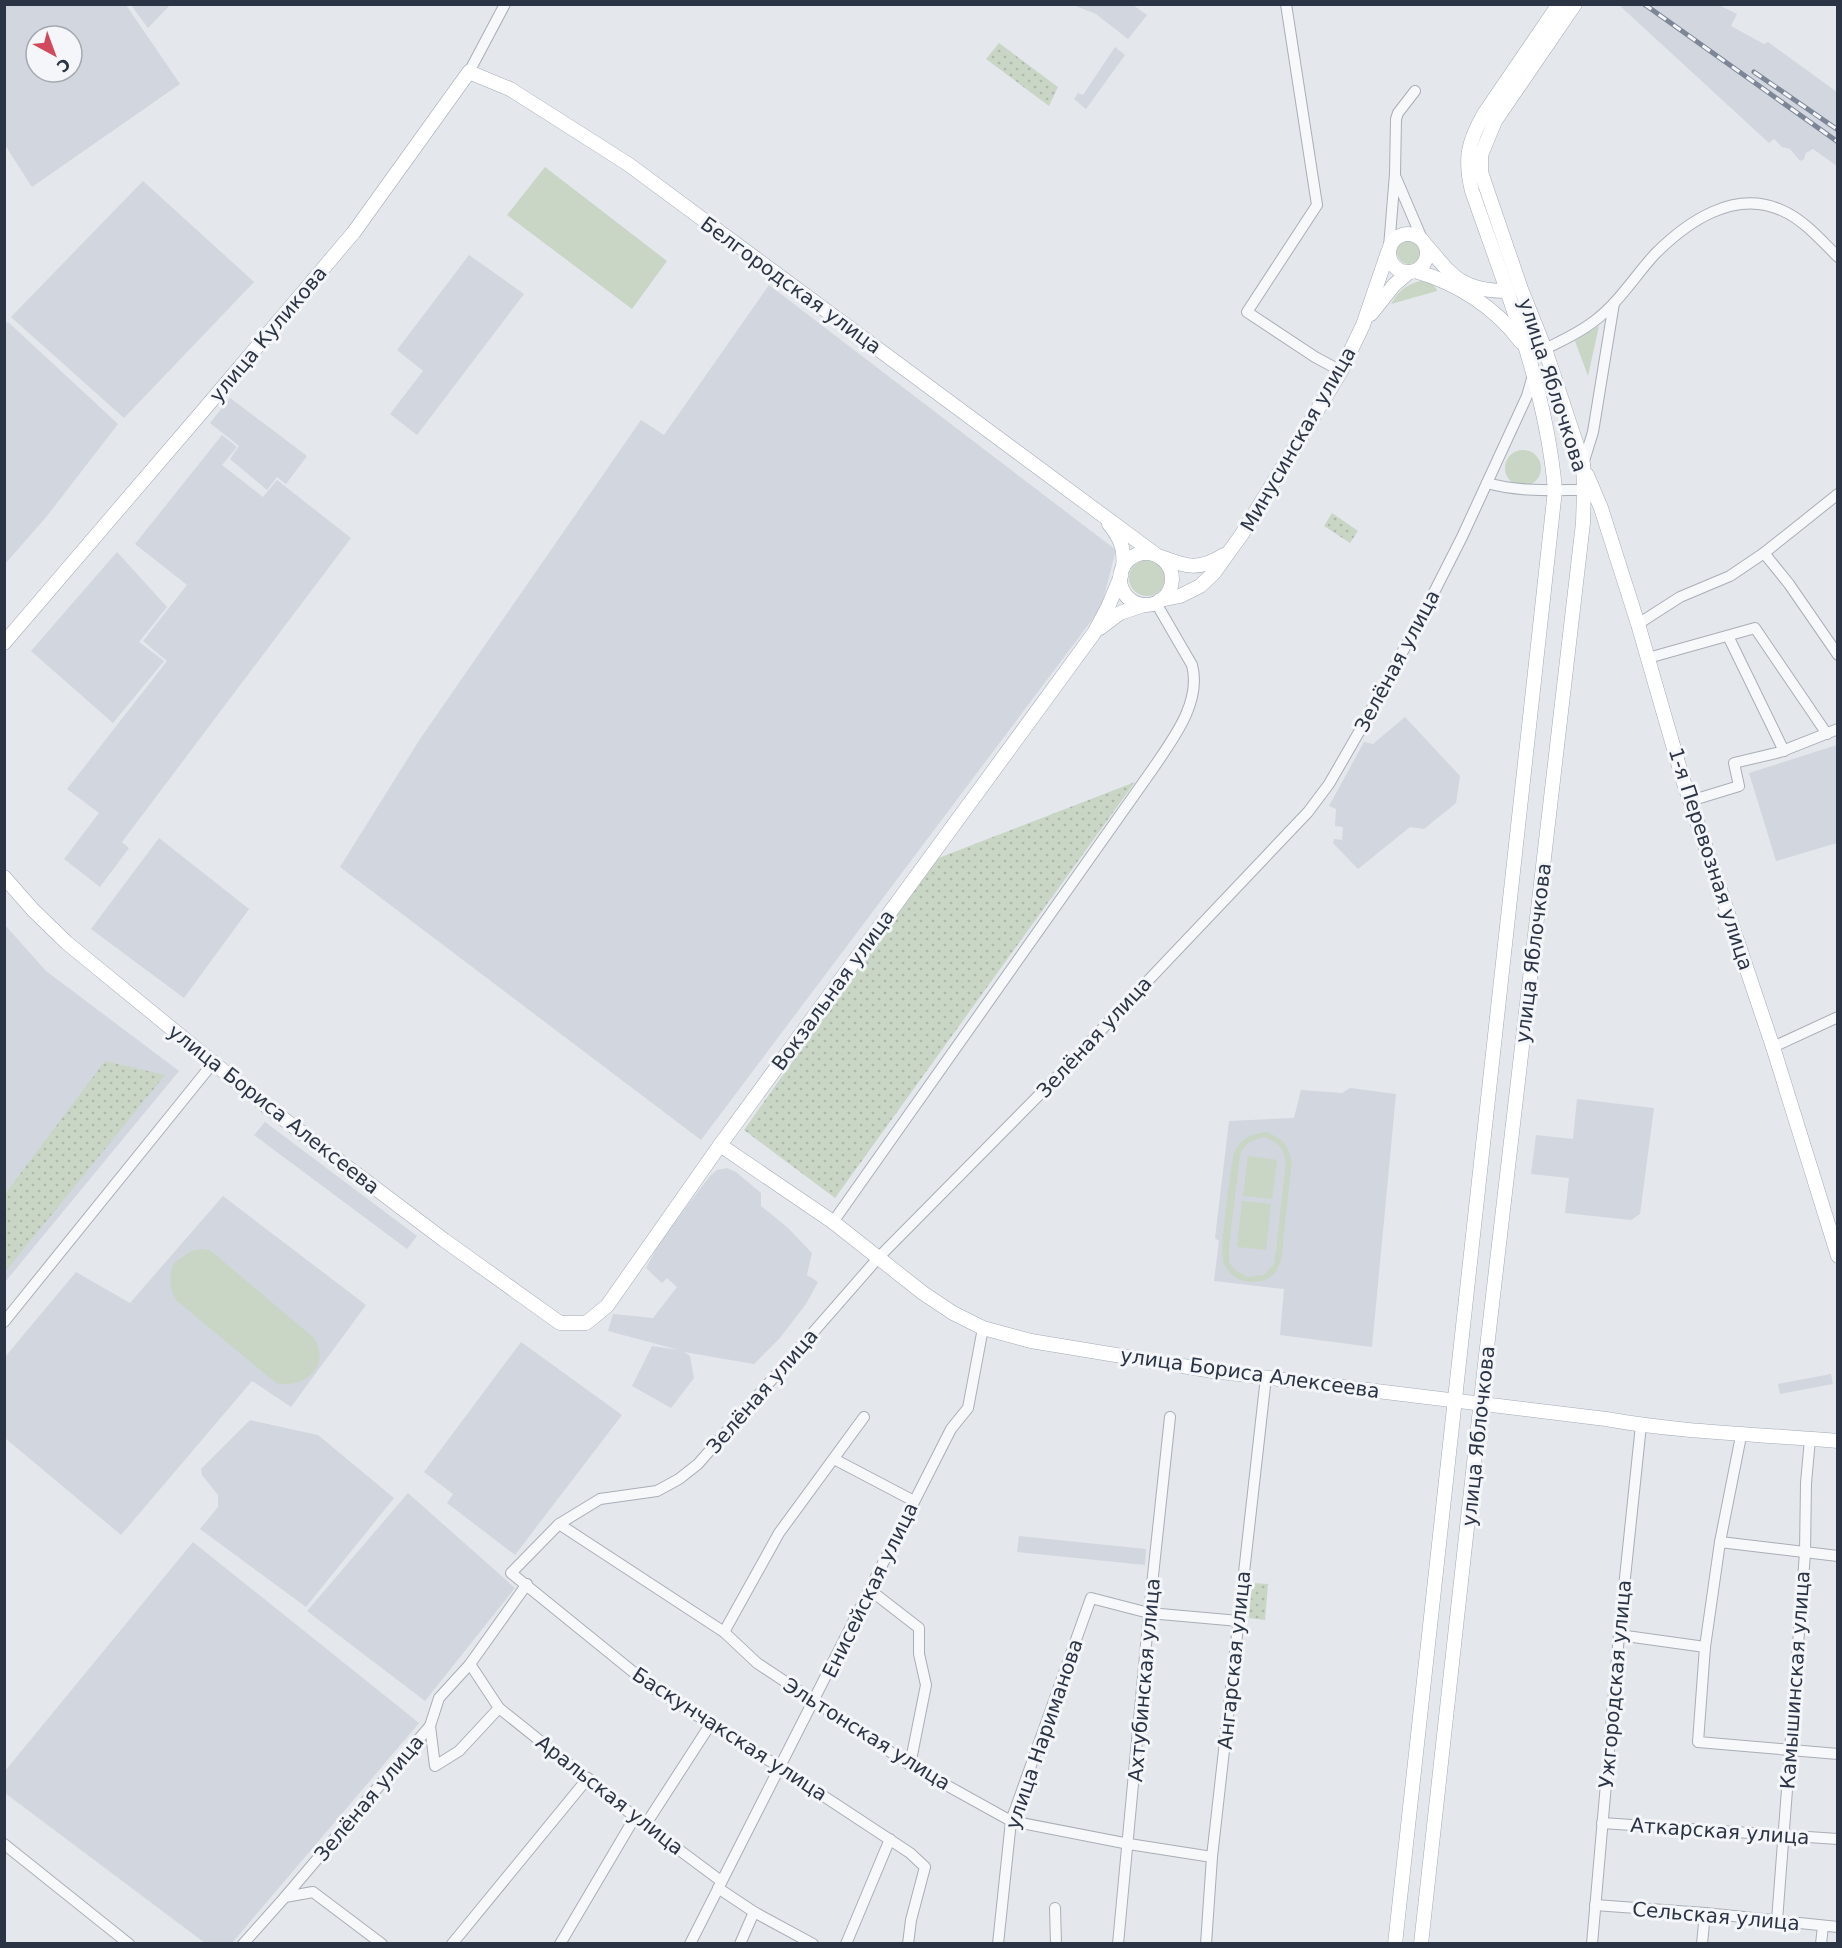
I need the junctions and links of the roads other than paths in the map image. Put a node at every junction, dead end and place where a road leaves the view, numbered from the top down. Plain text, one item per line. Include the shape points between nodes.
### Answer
1 (505, 4) edge
2 (1286, 4) edge
3 (1559, 4) edge
4 (1575, 4) edge
5 (469, 72) junction
6 (1415, 91) dead end
7 (1395, 174) junction
8 (1424, 243) junction
9 (1388, 250) junction
10 (1838, 257) edge
11 (1412, 271) junction
12 (1500, 271) junction
13 (1478, 289) junction
14 (1507, 291) junction
15 (1614, 303) junction
16 (1363, 326) junction
17 (1545, 349) junction
18 (1528, 351) junction
19 (1341, 371) junction
20 (1534, 372) junction
21 (1582, 464) junction
22 (1487, 483) junction
23 (1555, 490) junction
24 (1584, 490) junction
25 (1838, 494) edge
26 (1103, 515) junction
27 (1231, 550) junction
28 (1764, 553) junction
29 (1158, 556) junction
30 (1122, 572) junction
31 (1153, 603) junction
32 (1638, 624) junction
33 (1094, 633) junction
34 (1728, 636) junction
35 (4, 642) edge
36 (1838, 655) edge
37 (1648, 658) junction
38 (1838, 729) edge
39 (1827, 734) junction
40 (1784, 751) junction
41 (1690, 801) junction
42 (4, 877) edge
43 (1838, 1017) edge
44 (1773, 1047) junction
45 (213, 1063) junction
46 (720, 1145) junction
47 (833, 1222) junction
48 (1838, 1256) edge
49 (879, 1257) junction
50 (4, 1322) edge
51 (560, 1323) joint
52 (983, 1328) junction
53 (1266, 1377) junction
54 (1456, 1401) junction
55 (1480, 1404) junction
56 (864, 1417) dead end
57 (1170, 1417) dead end
58 (1641, 1425) junction
59 (1741, 1436) junction
60 (1810, 1439) junction
61 (1838, 1441) edge
62 (834, 1460) junction
63 (914, 1501) junction
64 (559, 1524) junction
65 (1720, 1542) junction
66 (1805, 1553) junction
67 (1838, 1556) edge
68 (511, 1573) joint
69 (527, 1584) junction
70 (870, 1590) junction
71 (1149, 1613) junction
72 (1239, 1621) junction
73 (724, 1632) junction
74 (1619, 1635) junction
75 (1706, 1647) junction
76 (470, 1664) junction
77 (815, 1701) junction
78 (499, 1708) junction
79 (710, 1725) junction
80 (430, 1726) junction
81 (1790, 1750) junction
82 (1838, 1754) edge
83 (910, 1765) junction
84 (781, 1768) junction
85 (588, 1778) junction
86 (635, 1817) junction
87 (1011, 1821) junction
88 (1602, 1822) junction
89 (646, 1824) junction
90 (1783, 1835) junction
91 (890, 1839) junction
92 (1838, 1839) edge
93 (4, 1844) edge
94 (1129, 1844) junction
95 (1212, 1857) junction
96 (719, 1884) junction
97 (285, 1897) junction
98 (1595, 1905) junction
99 (1055, 1908) dead end
100 (753, 1912) junction
101 (1705, 1913) junction
102 (1777, 1920) junction
103 (1823, 1926) junction
104 (1838, 1927) edge
105 (129, 1944) edge
106 (243, 1944) edge
107 (382, 1944) edge
108 (452, 1944) edge
109 (560, 1944) edge
110 (690, 1944) edge
111 (740, 1944) edge
112 (813, 1944) edge
113 (846, 1944) edge
114 (908, 1944) edge
115 (998, 1944) edge
116 (1056, 1944) edge
117 (1118, 1944) edge
118 (1206, 1944) edge
119 (1395, 1944) edge
120 (1421, 1944) edge
121 (1592, 1944) edge
122 (1702, 1944) edge
123 (1821, 1944) edge

1 - 5 street, улица Куликова
2 - 19 street via 1317,205 1247,312
3 - 12 main road, улица Яблочкова via 1484,114 1468,153 1472,191
4 - 17 main road, улица Яблочкова via 1495,121 1481,154 1481,172
5 - 26 main road, Белгородская улица via 510,88 628,164
5 - 35 main road, улица Куликова via 354,232
6 - 7 street via 1396,120
7 - 8 street
7 - 9 street
8 - 9 main road via 1415,234 1404,233 1395,238
8 - 11 main road via 1424,263
8 - 13 main road via 1451,274
9 - 11 main road via 1394,267
9 - 16 main road, Минусинская улица
10 - 15 street via 1781,210 1754,203 1721,207 1684,228
11 - 16 main road, Минусинская улица via 1394,285
11 - 18 main road via 1452,284 1496,314
12 - 13 main road
12 - 14 main road, улица Яблочкова
13 - 14 main road
14 - 18 main road, улица Яблочкова
15 - 17 street via 1593,322
15 - 21 street via 1593,432
16 - 19 main road, Минусинская улица
17 - 21 main road, улица Яблочкова
18 - 20 main road, улица Яблочкова
19 - 27 main road, Минусинская улица
20 - 22 street, Зелёная улица
20 - 23 main road, улица Яблочкова via 1552,453
21 - 24 main road, улица Яблочкова
21 - 32 main road, 1-я Перевозная улица via 1601,508
22 - 23 street via 1508,489
22 - 49 street, Зелёная улица via 1422,616 1329,784 1296,827
23 - 24 street
23 - 54 main road, улица Яблочкова
24 - 55 main road, улица Яблочкова
25 - 28 street
26 - 29 main road, Белгородская улица
26 - 30 main road, Белгородская улица via 1122,543
27 - 29 main road, Минусинская улица via 1196,567
27 - 31 main road, Минусинская улица via 1200,586 1180,597
28 - 32 street via 1730,576 1680,597
28 - 36 street
29 - 30 main road via 1138,554
29 - 31 main road via 1169,566 1172,579 1169,591
30 - 31 main road via 1122,588 1128,598
30 - 33 main road, Вокзальная улица
31 - 33 main road, Вокзальная улица via 1113,617
31 - 47 street via 1195,676 1182,724
32 - 37 main road, 1-я Перевозная улица
33 - 46 main road, Вокзальная улица
34 - 37 street
34 - 39 street via 1755,628
34 - 40 street
37 - 41 main road, 1-я Перевозная улица
38 - 39 street
39 - 40 street
40 - 41 street via 1734,763 1739,786
41 - 44 main road, 1-я Перевозная улица
42 - 45 main road, улица Бориса Алексеева via 67,943
43 - 44 street
44 - 48 main road, 1-я Перевозная улица
45 - 50 street
45 - 51 main road, улица Бориса Алексеева via 434,1233
46 - 47 main road, улица Бориса Алексеева
46 - 51 main road, Вокзальная улица via 607,1306 586,1323
47 - 49 main road, улица Бориса Алексеева
49 - 52 main road, улица Бориса Алексеева via 923,1293
49 - 64 street, Зелёная улица via 698,1464 657,1491 600,1499
52 - 53 main road, улица Бориса Алексеева via 1031,1341
52 - 63 street, Енисейская улица via 968,1408 951,1429
53 - 54 main road, улица Бориса Алексеева
53 - 72 street, Ангарская улица
54 - 55 main road, улица Бориса Алексеева
54 - 119 main road, улица Яблочкова
55 - 58 main road, улица Бориса Алексеева
55 - 120 main road, улица Яблочкова
56 - 62 street
57 - 71 street, Ахтубинская улица
58 - 59 main road, улица Бориса Алексеева
58 - 74 street, Ужгородская улица
59 - 60 main road, улица Бориса Алексеева
59 - 65 street
60 - 61 main road, улица Бориса Алексеева
60 - 66 street, Камышинская улица
62 - 63 street
62 - 73 street via 779,1533
63 - 70 street, Енисейская улица
64 - 68 street, Зелёная улица
64 - 73 street, Эльтонская улица
65 - 66 street
65 - 75 street
66 - 67 street
66 - 81 street, Камышинская улица
68 - 69 street, Баскунчакская улица
69 - 76 street
69 - 79 street, Баскунчакская улица via 653,1688
70 - 77 street, Енисейская улица
70 - 83 street via 919,1628 919,1654 926,1685
71 - 72 street
71 - 87 street, улица Нариманова via 1091,1598
71 - 94 street, Ахтубинская улица
72 - 95 street, Ангарская улица
73 - 77 street, Эльтонская улица via 757,1663
74 - 75 street
74 - 88 street, Ужгородская улица
75 - 81 street via 1698,1742
76 - 78 street
76 - 80 street via 439,1698
77 - 83 street, Эльтонская улица
77 - 84 street, Енисейская улица
78 - 80 street, Зелёная улица via 459,1751 435,1766
78 - 85 street, Аральская улица
79 - 84 street, Баскунчакская улица
79 - 89 street
80 - 97 street, Зелёная улица
81 - 82 street
81 - 90 street, Камышинская улица
83 - 87 street, Эльтонская улица
84 - 91 street, Баскунчакская улица
84 - 96 street, Енисейская улица
85 - 86 street, Аральская улица
85 - 108 street
86 - 89 street, Аральская улица
86 - 109 street
87 - 94 street, Эльтонская улица
87 - 115 street, улица Нариманова
88 - 90 street, Аткарская улица
88 - 98 street, Ужгородская улица
89 - 96 street, Аральская улица
90 - 92 street, Аткарская улица
90 - 102 street, Камышинская улица
91 - 113 street
91 - 114 street, Баскунчакская улица via 925,1867
93 - 105 street
94 - 95 street, Эльтонская улица
94 - 117 street, Ахтубинская улица
95 - 118 street, Ангарская улица
96 - 100 street, Аральская улица
96 - 110 street, Енисейская улица
97 - 106 street, Зелёная улица
97 - 107 street via 313,1892
98 - 101 street, Сельская улица
98 - 121 street, Ужгородская улица
99 - 116 street
100 - 111 street
100 - 112 street, Аральская улица
101 - 102 street, Сельская улица
101 - 122 street
102 - 103 street, Сельская улица
103 - 104 street, Сельская улица
103 - 123 street

